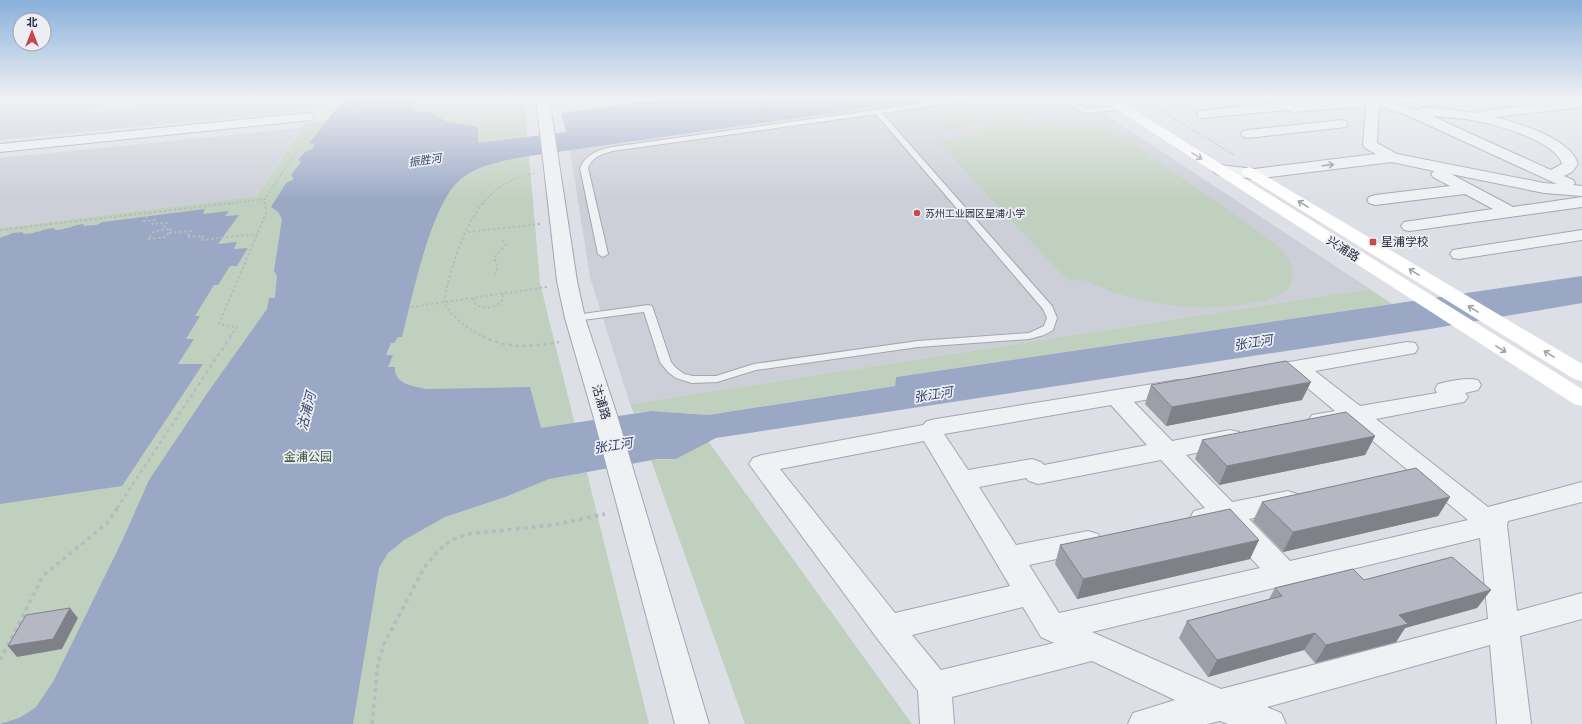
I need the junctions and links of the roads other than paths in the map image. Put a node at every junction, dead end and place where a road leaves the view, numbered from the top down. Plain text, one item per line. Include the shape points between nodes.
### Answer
1 (202, 132) edge
2 (547, 132) edge
3 (739, 132) edge
4 (894, 132) edge
5 (1171, 132) edge
6 (1453, 132) edge
7 (1523, 132) edge
8 (1359, 133) junction
9 (1248, 134) dead end
10 (0, 148) edge
11 (1282, 156) dead end
12 (1404, 160) junction
13 (1576, 163) edge
14 (1227, 166) junction
15 (1253, 167) junction
16 (1549, 175) junction
17 (1323, 176) dead end
18 (1466, 189) junction
19 (1582, 190) edge
20 (1375, 200) dead end
21 (1582, 202) edge
22 (1511, 212) junction
23 (1410, 226) dead end
24 (1582, 235) edge
25 (603, 254) dead end
26 (1459, 254) dead end
27 (575, 318) junction
28 (1407, 348) dead end
29 (1297, 368) junction
30 (1582, 374) edge
31 (1242, 377) edge
32 (1202, 383) edge
33 (1470, 385) dead end
34 (1116, 397) junction
35 (1582, 399) edge
36 (1355, 415) junction
37 (1295, 426) edge
38 (931, 432) junction
39 (1249, 435) edge
40 (1166, 450) junction
41 (1425, 471) junction
42 (1394, 477) edge
43 (961, 481) junction
44 (1582, 492) edge
45 (1310, 496) edge
46 (1226, 514) junction
47 (1180, 524) edge
48 (1493, 526) junction
49 (1110, 538) edge
50 (1009, 558) junction
51 (1284, 574) junction
52 (1031, 594) junction
53 (1582, 606) edge
54 (1504, 627) junction
55 (887, 628) junction
56 (1052, 628) junction
57 (1095, 647) junction
58 (934, 688) junction
59 (1220, 705) junction
60 (692, 724) edge
61 (937, 724) edge
62 (1145, 724) edge
63 (1269, 724) edge
64 (1514, 724) edge

1 - 10 street
2 - 27 street, 沽浦路 via 567,281
3 - 25 lane via 612,149 600,152 586,162 584,168
4 - 27 lane via 1048,308 1052,318 1049,328 1029,336 918,344 754,367 717,379 692,380 680,376 666,362 648,308
5 - 14 main road, 兴浦路
6 - 16 street
7 - 13 street via 1558,148
8 - 9 street
8 - 11 street
8 - 12 street
15 -> 12 street
12 - 17 street via 1394,168
12 - 18 street
12 - 19 street via 1544,188
13 - 16 street via 1560,173
14 - 15 main road, 兴浦路
14 -> 35 main road, 兴浦路 via 1418,296
30 -> 15 main road, 兴浦路 via 1447,293
16 - 19 street
18 - 20 street
18 - 22 street
21 - 22 street
22 - 23 street
24 - 26 street
27 - 60 street, 沽浦路 via 621,469
28 - 29 street
29 - 31 street
29 - 36 street
32 - 34 street
33 - 36 street via 1446,389 1456,396
34 - 38 street via 936,427
34 - 40 street
36 - 37 street
36 - 41 street
38 - 43 street
38 - 55 street via 762,464
39 - 40 street
40 - 43 street via 1038,475 1032,468
40 - 46 street
41 - 42 street
41 - 48 street
43 - 50 street
44 - 48 street via 1496,514
45 - 46 street
46 - 47 street
46 - 51 street
48 - 51 street
48 - 54 street
49 - 50 street
50 - 52 street
51 - 56 street
52 - 55 street
52 - 56 street
53 - 54 street
54 - 59 street
54 - 64 street
55 - 58 street
56 - 57 street
57 - 58 street
57 - 59 street
58 - 61 street
59 - 62 street
59 - 63 street

